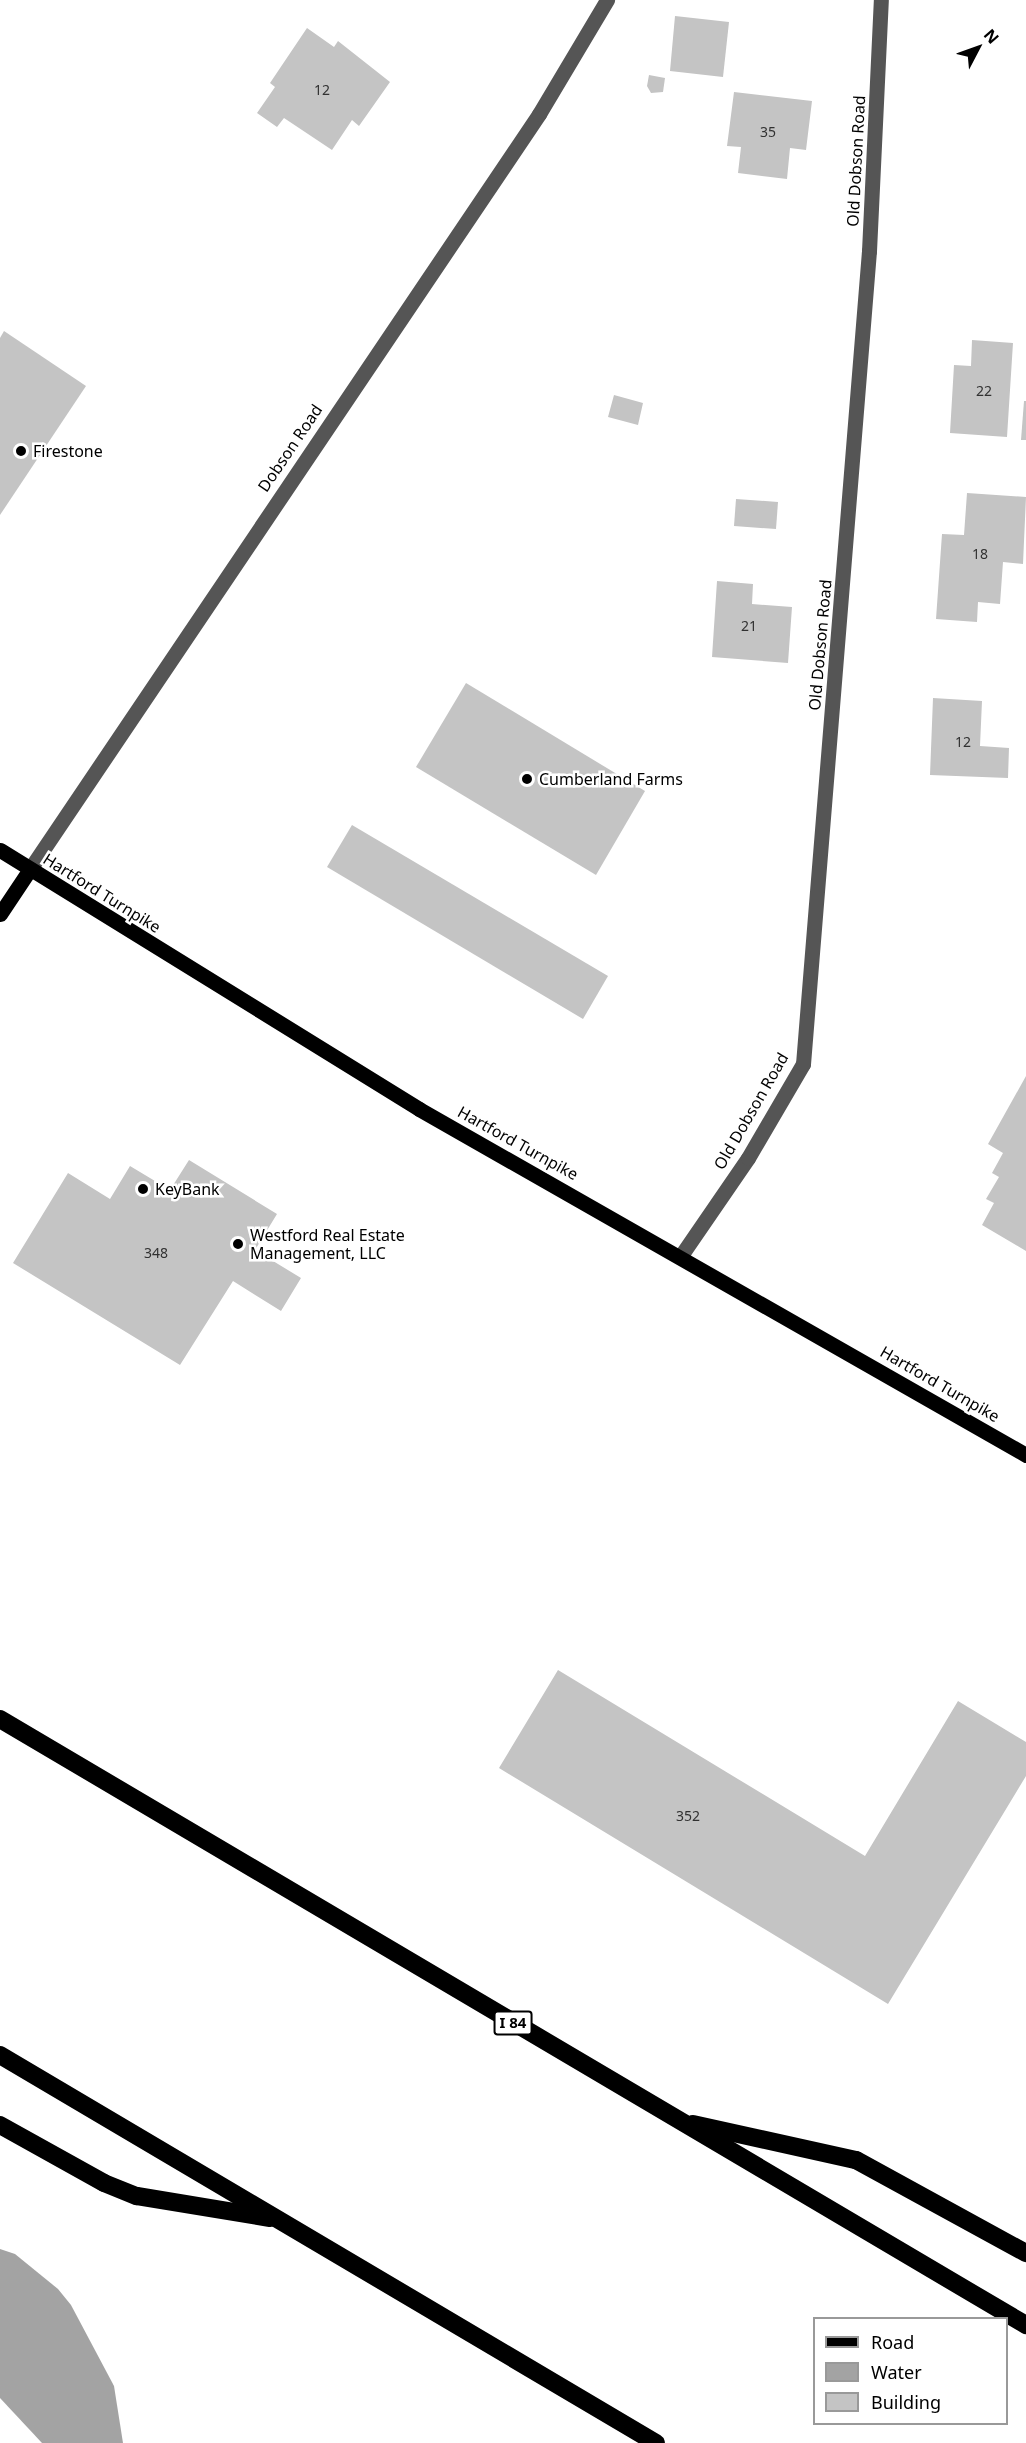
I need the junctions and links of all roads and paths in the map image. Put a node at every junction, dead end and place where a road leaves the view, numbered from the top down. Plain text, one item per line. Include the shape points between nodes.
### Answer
1 (607, 0) edge
2 (881, 0) edge
3 (0, 850) edge
4 (30, 869) junction
5 (0, 914) edge
6 (680, 1257) junction
7 (1026, 1455) edge
8 (0, 1719) edge
9 (0, 2055) edge
10 (677, 2120) junction
11 (0, 2125) edge
12 (276, 2218) junction
13 (1026, 2253) edge
14 (1026, 2325) edge
15 (656, 2443) edge

1 - 4 street, Dobson Road via 539,114
2 - 6 street, Old Dobson Road via 869,251 803,1065 748,1158
3 - 4 main road, Hartford Turnpike
4 - 5 main road, Dobson Road
4 - 6 main road, Hartford Turnpike via 419,1108
6 - 7 main road, Hartford Turnpike
8 - 10 highway, I 84
9 - 12 highway
10 - 13 highway via 856,2160
10 - 14 highway, I 84
11 - 12 highway via 105,2183 137,2196 187,2207
12 - 15 highway

